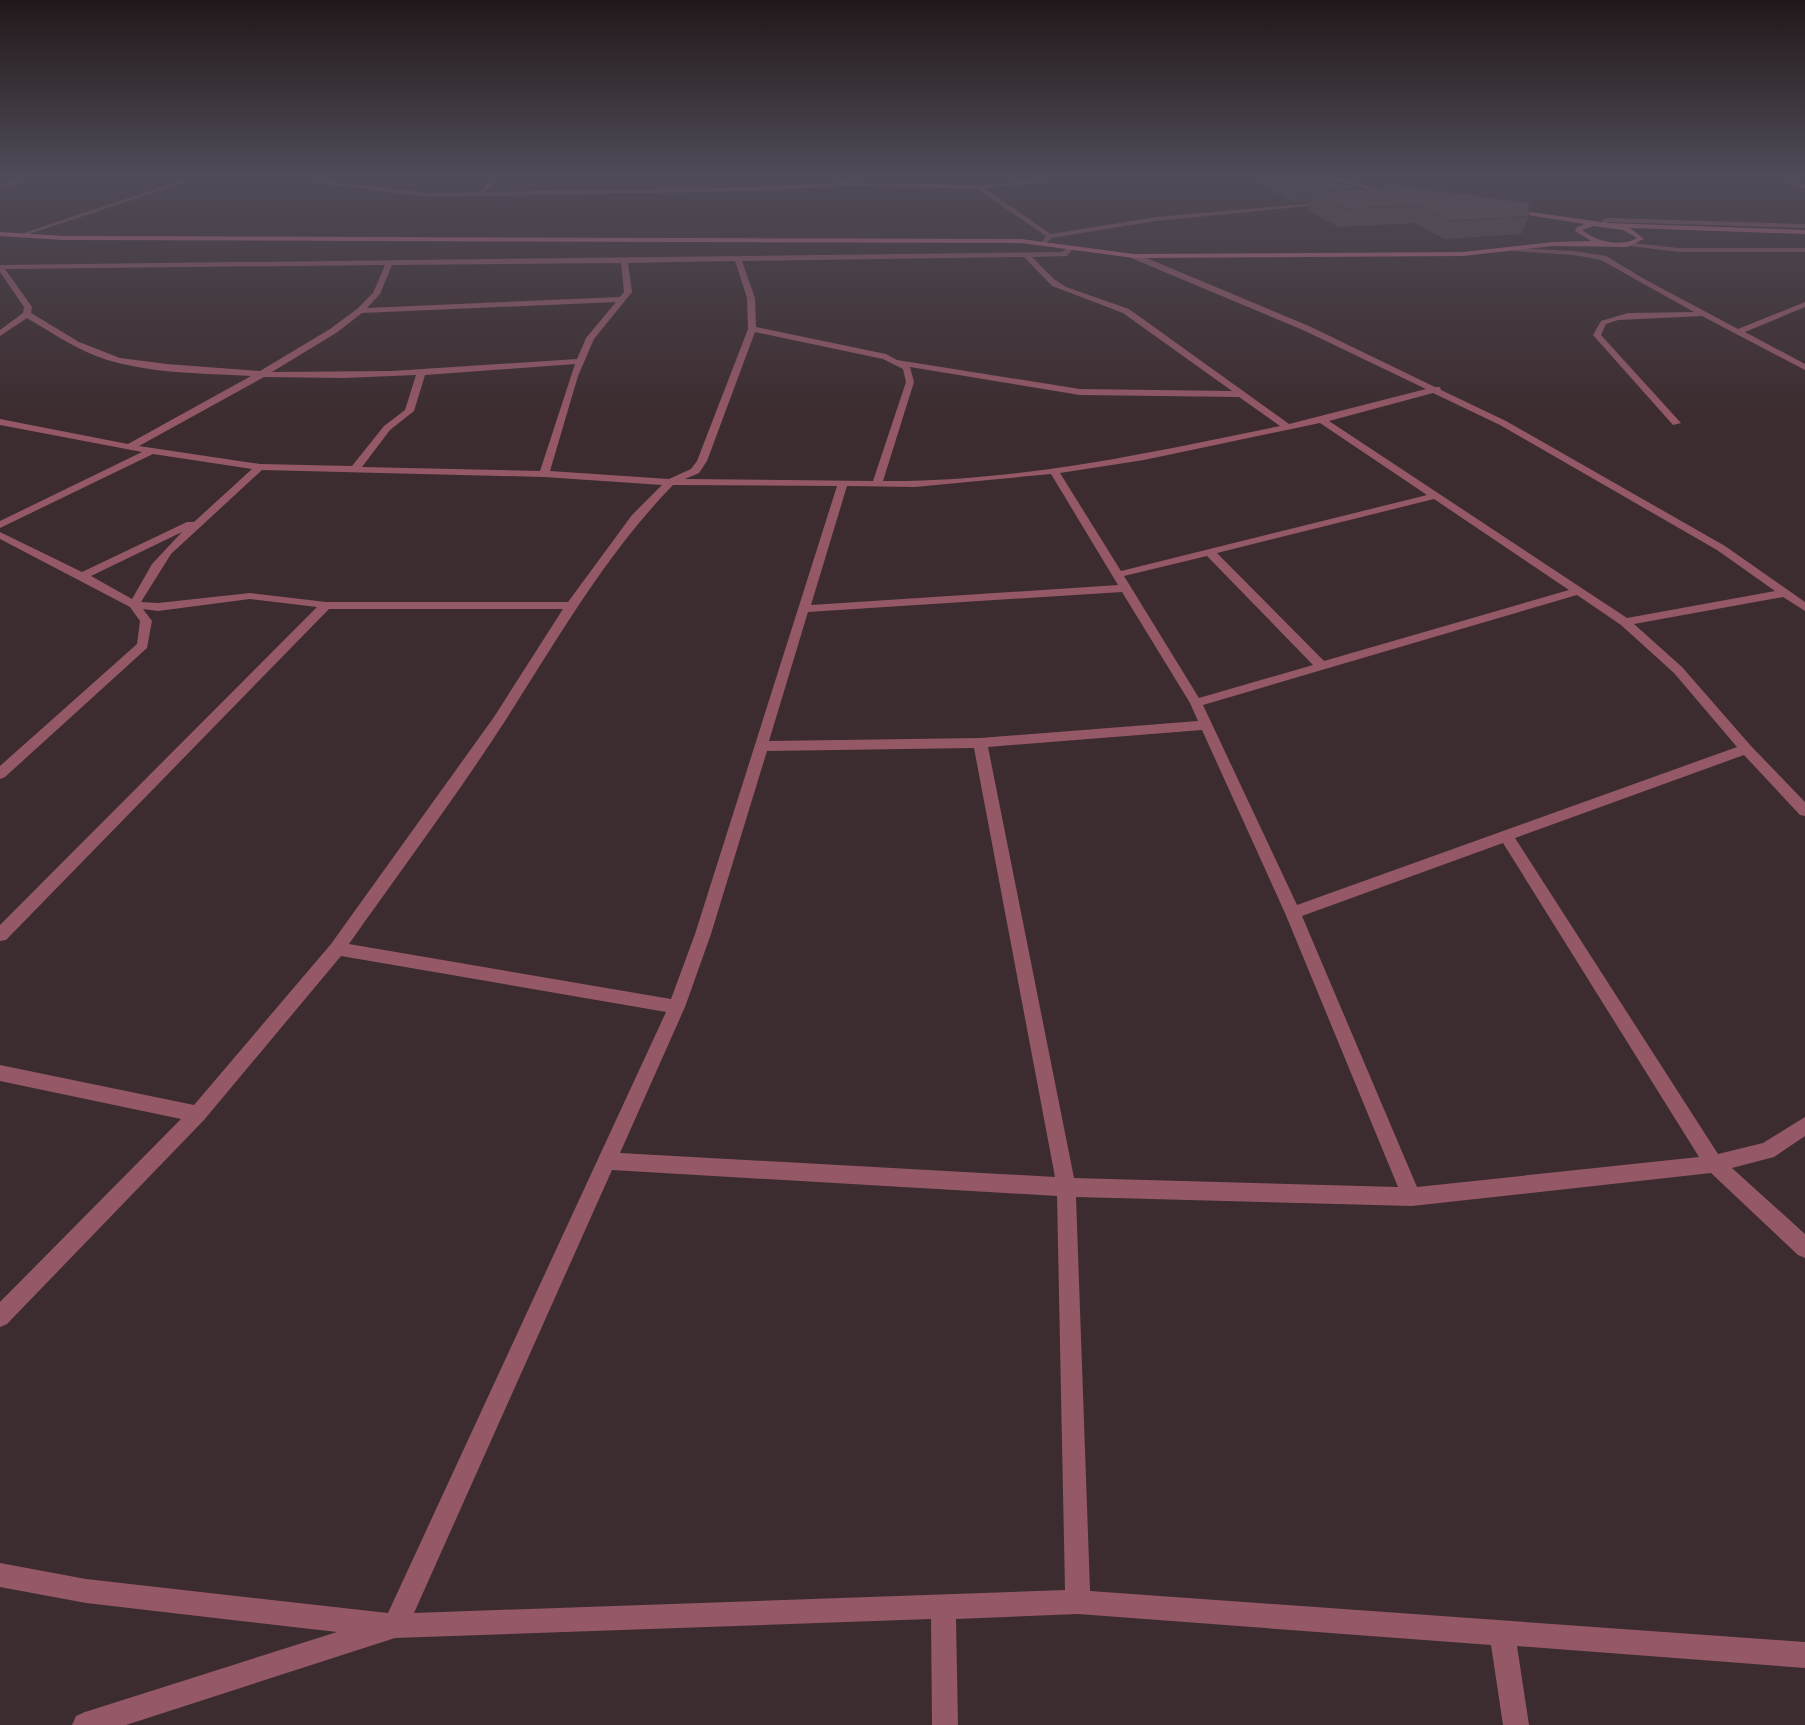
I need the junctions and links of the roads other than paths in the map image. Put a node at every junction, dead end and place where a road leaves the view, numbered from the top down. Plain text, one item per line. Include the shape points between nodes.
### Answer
1 (996, 254) edge
2 (1025, 254) edge
3 (1122, 254) edge
4 (1381, 254) edge
5 (1583, 254) edge
6 (1607, 254) edge
7 (1134, 256) junction
8 (1603, 258) junction
9 (738, 259) junction
10 (624, 261) junction
11 (389, 264) junction
12 (0, 267) edge
13 (624, 299) junction
14 (1805, 304) edge
15 (360, 311) junction
16 (27, 314) junction
17 (1702, 314) junction
18 (752, 328) junction
19 (1738, 332) junction
20 (0, 334) edge
21 (580, 361) junction
22 (898, 362) junction
23 (1805, 367) edge
24 (422, 373) junction
25 (260, 375) junction
26 (1437, 389) junction
27 (1242, 394) junction
28 (1322, 420) junction
29 (0, 422) edge
30 (1676, 423) dead end
31 (1287, 427) junction
32 (131, 446) junction
33 (152, 451) junction
34 (260, 467) junction
35 (355, 469) junction
36 (1054, 471) junction
37 (544, 474) junction
38 (670, 482) junction
39 (842, 484) junction
40 (877, 484) junction
41 (1435, 496) junction
42 (208, 515) junction
43 (0, 525) edge
44 (0, 535) edge
45 (1209, 552) junction
46 (82, 576) junction
47 (1120, 582) junction
48 (1578, 591) junction
49 (1786, 593) junction
50 (134, 605) junction
51 (326, 605) junction
52 (571, 606) junction
53 (1805, 607) edge
54 (805, 609) junction
55 (1625, 622) junction
56 (1322, 667) junction
57 (1196, 703) junction
58 (1206, 725) junction
59 (980, 743) junction
60 (761, 746) junction
61 (1746, 749) junction
62 (0, 774) edge
63 (1805, 811) edge
64 (1506, 836) junction
65 (1293, 914) junction
66 (0, 935) edge
67 (337, 949) junction
68 (678, 1007) junction
69 (0, 1073) edge
70 (198, 1114) junction
71 (1805, 1126) edge
72 (607, 1161) junction
73 (1714, 1164) junction
74 (1066, 1187) junction
75 (1412, 1197) junction
76 (1805, 1248) edge
77 (0, 1317) edge
78 (0, 1575) edge
79 (1078, 1602) junction
80 (943, 1607) junction
81 (396, 1626) junction
82 (1502, 1633) junction
83 (1805, 1655) edge
84 (85, 1725) edge
85 (945, 1725) edge
86 (1516, 1725) edge

1 - 9 street
2 - 27 street via 1055,284 1120,307
3 - 7 street
4 - 7 street
5 - 8 street
6 - 8 street
7 - 26 street via 1306,328
8 - 17 street
9 - 10 street
9 - 18 street via 751,298
10 - 11 street
10 - 13 street via 628,292
11 - 12 street
11 - 15 street via 376,294
12 - 16 street via 24,299
13 - 15 street
13 - 21 street via 590,338
14 - 19 street
15 - 25 street
16 - 20 street
16 - 25 street via 107,357
17 - 19 street
17 - 30 street via 1620,318 1606,321 1598,328 1597,334
18 - 22 street
18 - 38 street via 702,461 695,471
19 - 23 street
21 - 24 street
21 - 37 street
22 - 27 street via 1080,392
22 - 40 street via 907,368 910,382
24 - 25 street
24 - 35 street via 409,411 387,428
25 - 32 street
26 - 28 street
26 - 49 street via 1721,548
27 - 31 street
28 - 31 street
28 - 41 street
29 - 32 street
31 - 36 street
32 - 33 street
33 - 34 street
33 - 43 street
34 - 35 street
34 - 42 street
35 - 37 street
36 - 40 street
36 - 47 street
37 - 38 street
38 - 39 street
38 - 52 street via 636,518
39 - 40 street
39 - 54 street
41 - 45 street
41 - 48 street
42 - 46 street
42 - 50 street via 161,559
44 - 46 street
45 - 47 street
45 - 56 street
46 - 50 street
47 - 54 street
47 - 57 street
48 - 55 street
48 - 56 street
49 - 53 street
49 - 55 street
50 - 51 street via 158,607 250,596
50 - 62 street via 146,621 142,645
51 - 52 street
51 - 66 street
52 - 67 street via 499,720
54 - 60 street
55 - 61 street via 1678,670
56 - 57 street
57 - 58 street
58 - 59 street
58 - 65 street
59 - 60 street
59 - 74 street
60 - 68 street
61 - 63 street
61 - 64 street
64 - 65 street
64 - 73 street
65 - 75 street
67 - 68 street
67 - 70 street
68 - 72 street
69 - 70 street
70 - 77 street
71 - 73 street via 1767,1151
72 - 74 street
72 - 81 street
73 - 75 street
73 - 76 street
74 - 75 street
74 - 79 street
78 - 81 street via 86,1591
79 - 80 street
79 - 82 street
80 - 81 street
80 - 85 street
81 - 84 street
82 - 83 street
82 - 86 street

